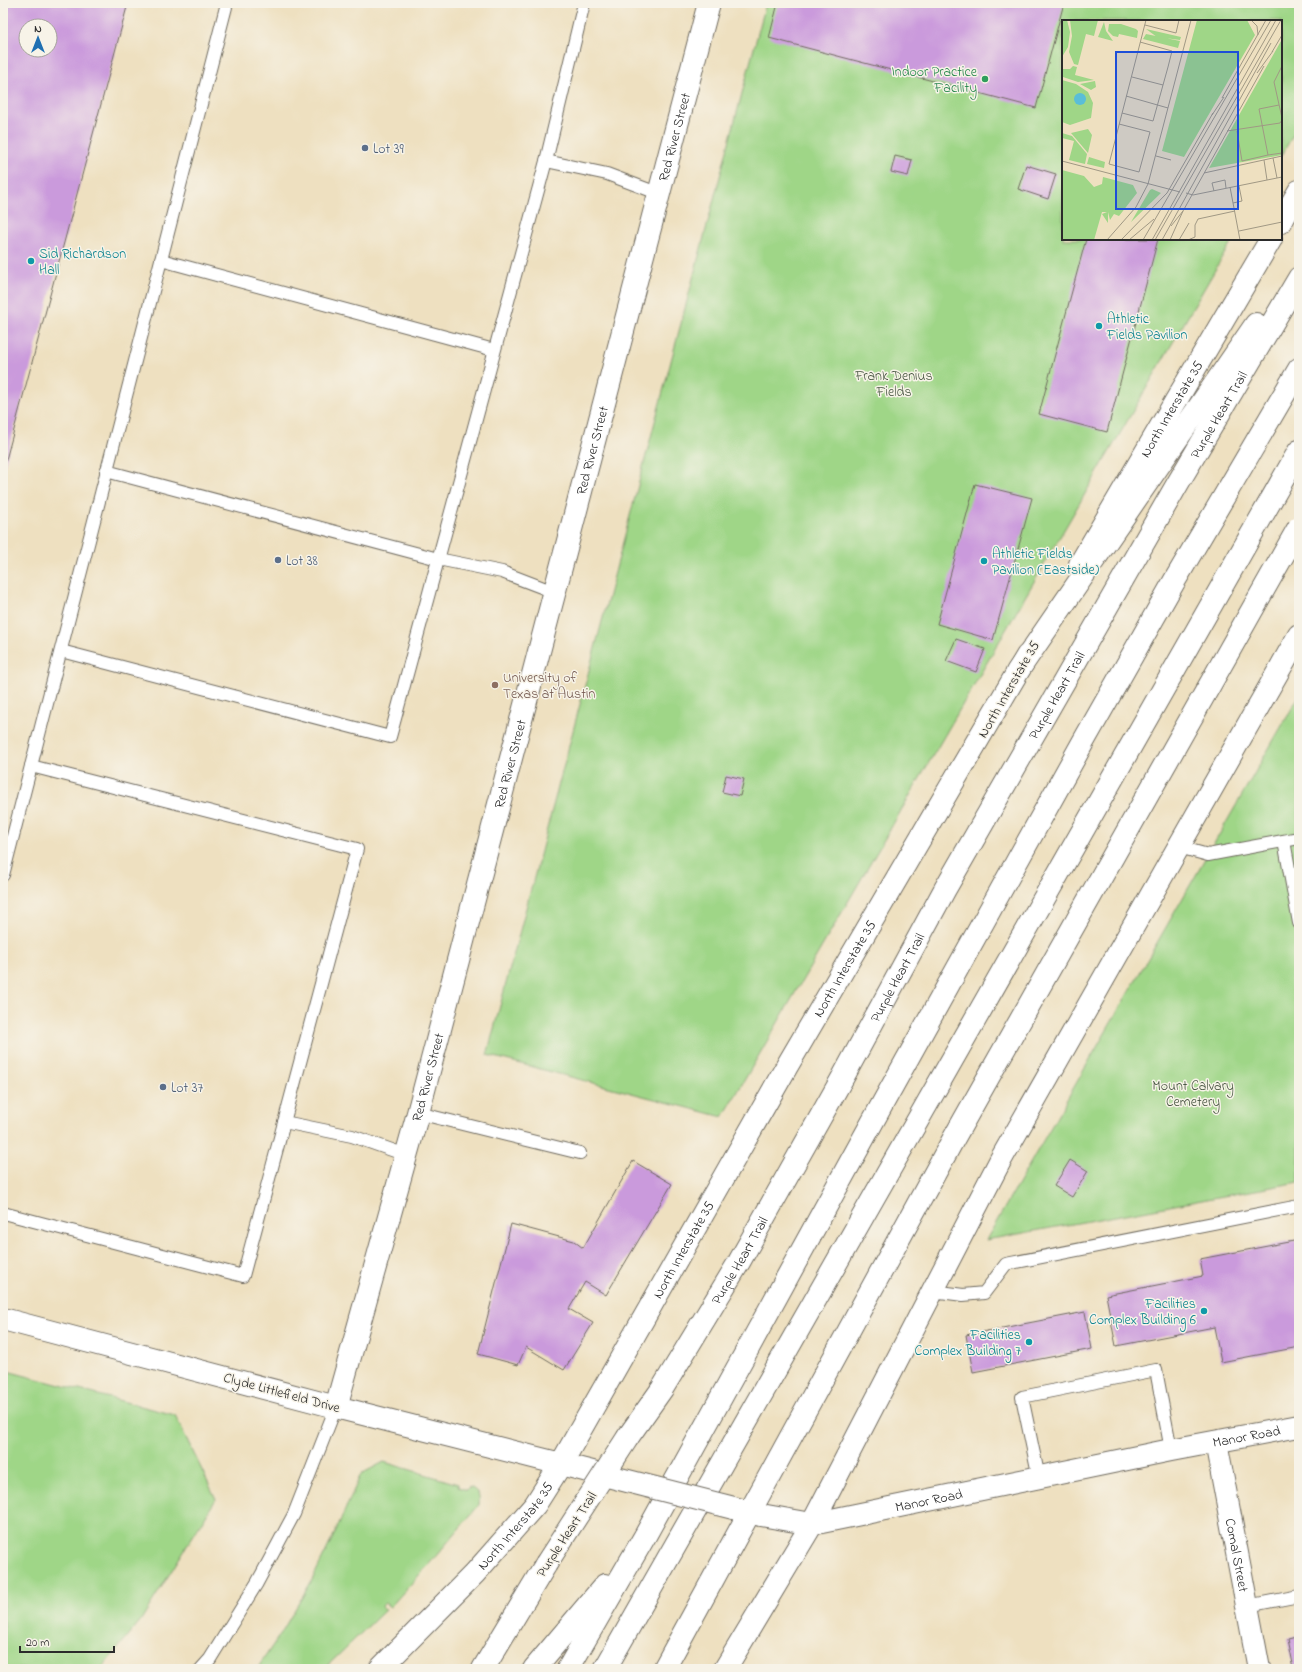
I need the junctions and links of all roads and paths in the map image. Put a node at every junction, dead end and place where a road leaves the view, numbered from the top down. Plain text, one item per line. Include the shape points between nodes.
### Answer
1 (228, 3) edge
2 (584, 3) edge
3 (709, 3) edge
4 (546, 161) junction
5 (1299, 191) edge
6 (660, 194) junction
7 (1282, 220) edge
8 (1270, 240) edge
9 (161, 260) junction
10 (1299, 262) edge
11 (1299, 278) edge
12 (494, 350) junction
13 (1299, 369) edge
14 (1299, 451) edge
15 (1299, 463) edge
16 (106, 471) junction
17 (1277, 490) junction
18 (1299, 527) edge
19 (438, 559) junction
20 (554, 592) junction
21 (1299, 635) edge
22 (61, 651) junction
23 (1017, 672) junction
24 (31, 766) junction
25 (1299, 838) edge
26 (1284, 841) junction
27 (1179, 847) junction
28 (3, 875) edge
29 (1299, 923) edge
30 (418, 1113) junction
31 (284, 1122) junction
32 (580, 1153) dead end
33 (406, 1155) junction
34 (1299, 1206) edge
35 (3, 1213) edge
36 (933, 1291) junction
37 (3, 1319) edge
38 (336, 1407) junction
39 (1299, 1426) edge
40 (1216, 1442) junction
41 (1172, 1450) junction
42 (561, 1464) junction
43 (1038, 1478) junction
44 (812, 1524) junction
45 (645, 1536) junction
46 (1299, 1596) edge
47 (1248, 1606) junction
48 (201, 1669) edge
49 (380, 1669) edge
50 (483, 1669) edge
51 (534, 1669) edge
52 (568, 1669) edge
53 (605, 1669) edge
54 (664, 1669) edge
55 (725, 1669) edge
56 (1259, 1669) edge

1 - 9 lane
2 - 4 lane
3 - 6 main road, Red River Street
4 - 6 lane via 607,174
4 - 12 lane
5 - 7 main road
6 - 20 main road, Red River Street
8 - 23 main road, North Interstate 35
9 - 12 lane
9 - 16 lane
10 - 23 main road
11 - 50 main road, Purple Heart Trail, bridge via 953,875 739,1262 662,1390 628,1437 546,1564
12 - 19 lane
13 - 45 main road via 1082,744
14 - 17 main road
15 - 17 main road
16 - 19 lane
16 - 22 lane
17 - 53 main road
18 - 54 main road, bridge via 950,1145
19 - 20 lane via 502,572
19 - 22 lane via 390,736
20 - 30 main road, Red River Street
21 - 27 main road
22 - 24 lane
23 - 42 main road, North Interstate 35 via 787,1066
24 - 28 lane
24 - 31 lane via 356,849
25 - 26 lane
26 - 27 lane via 1208,855
26 - 29 lane
27 - 36 main road via 1000,1161
30 - 32 lane
30 - 33 main road, Red River Street
31 - 33 lane via 352,1136
31 - 35 lane via 243,1276
33 - 38 main road, Red River Street
34 - 36 lane via 1006,1264 984,1292 963,1295
36 - 44 main road
37 - 38 main road, Clyde Littlefield Drive
38 - 42 main road, Clyde Littlefield Drive
38 - 48 lane via 294,1514 258,1583
39 - 40 main road, Manor Road
40 - 41 main road, Manor Road
40 - 47 main road, Comal Street
41 - 43 main road, Manor Road
41 - 43 lane via 1156,1370 1029,1395 1022,1397
42 - 44 main road, Manor Road, bridge via 761,1514
42 - 49 main road, North Interstate 35 via 535,1505 475,1573
43 - 44 main road, Manor Road
44 - 55 main road
45 - 51 main road
45 - 52 main road
46 - 47 lane
47 - 56 main road, Comal Street

